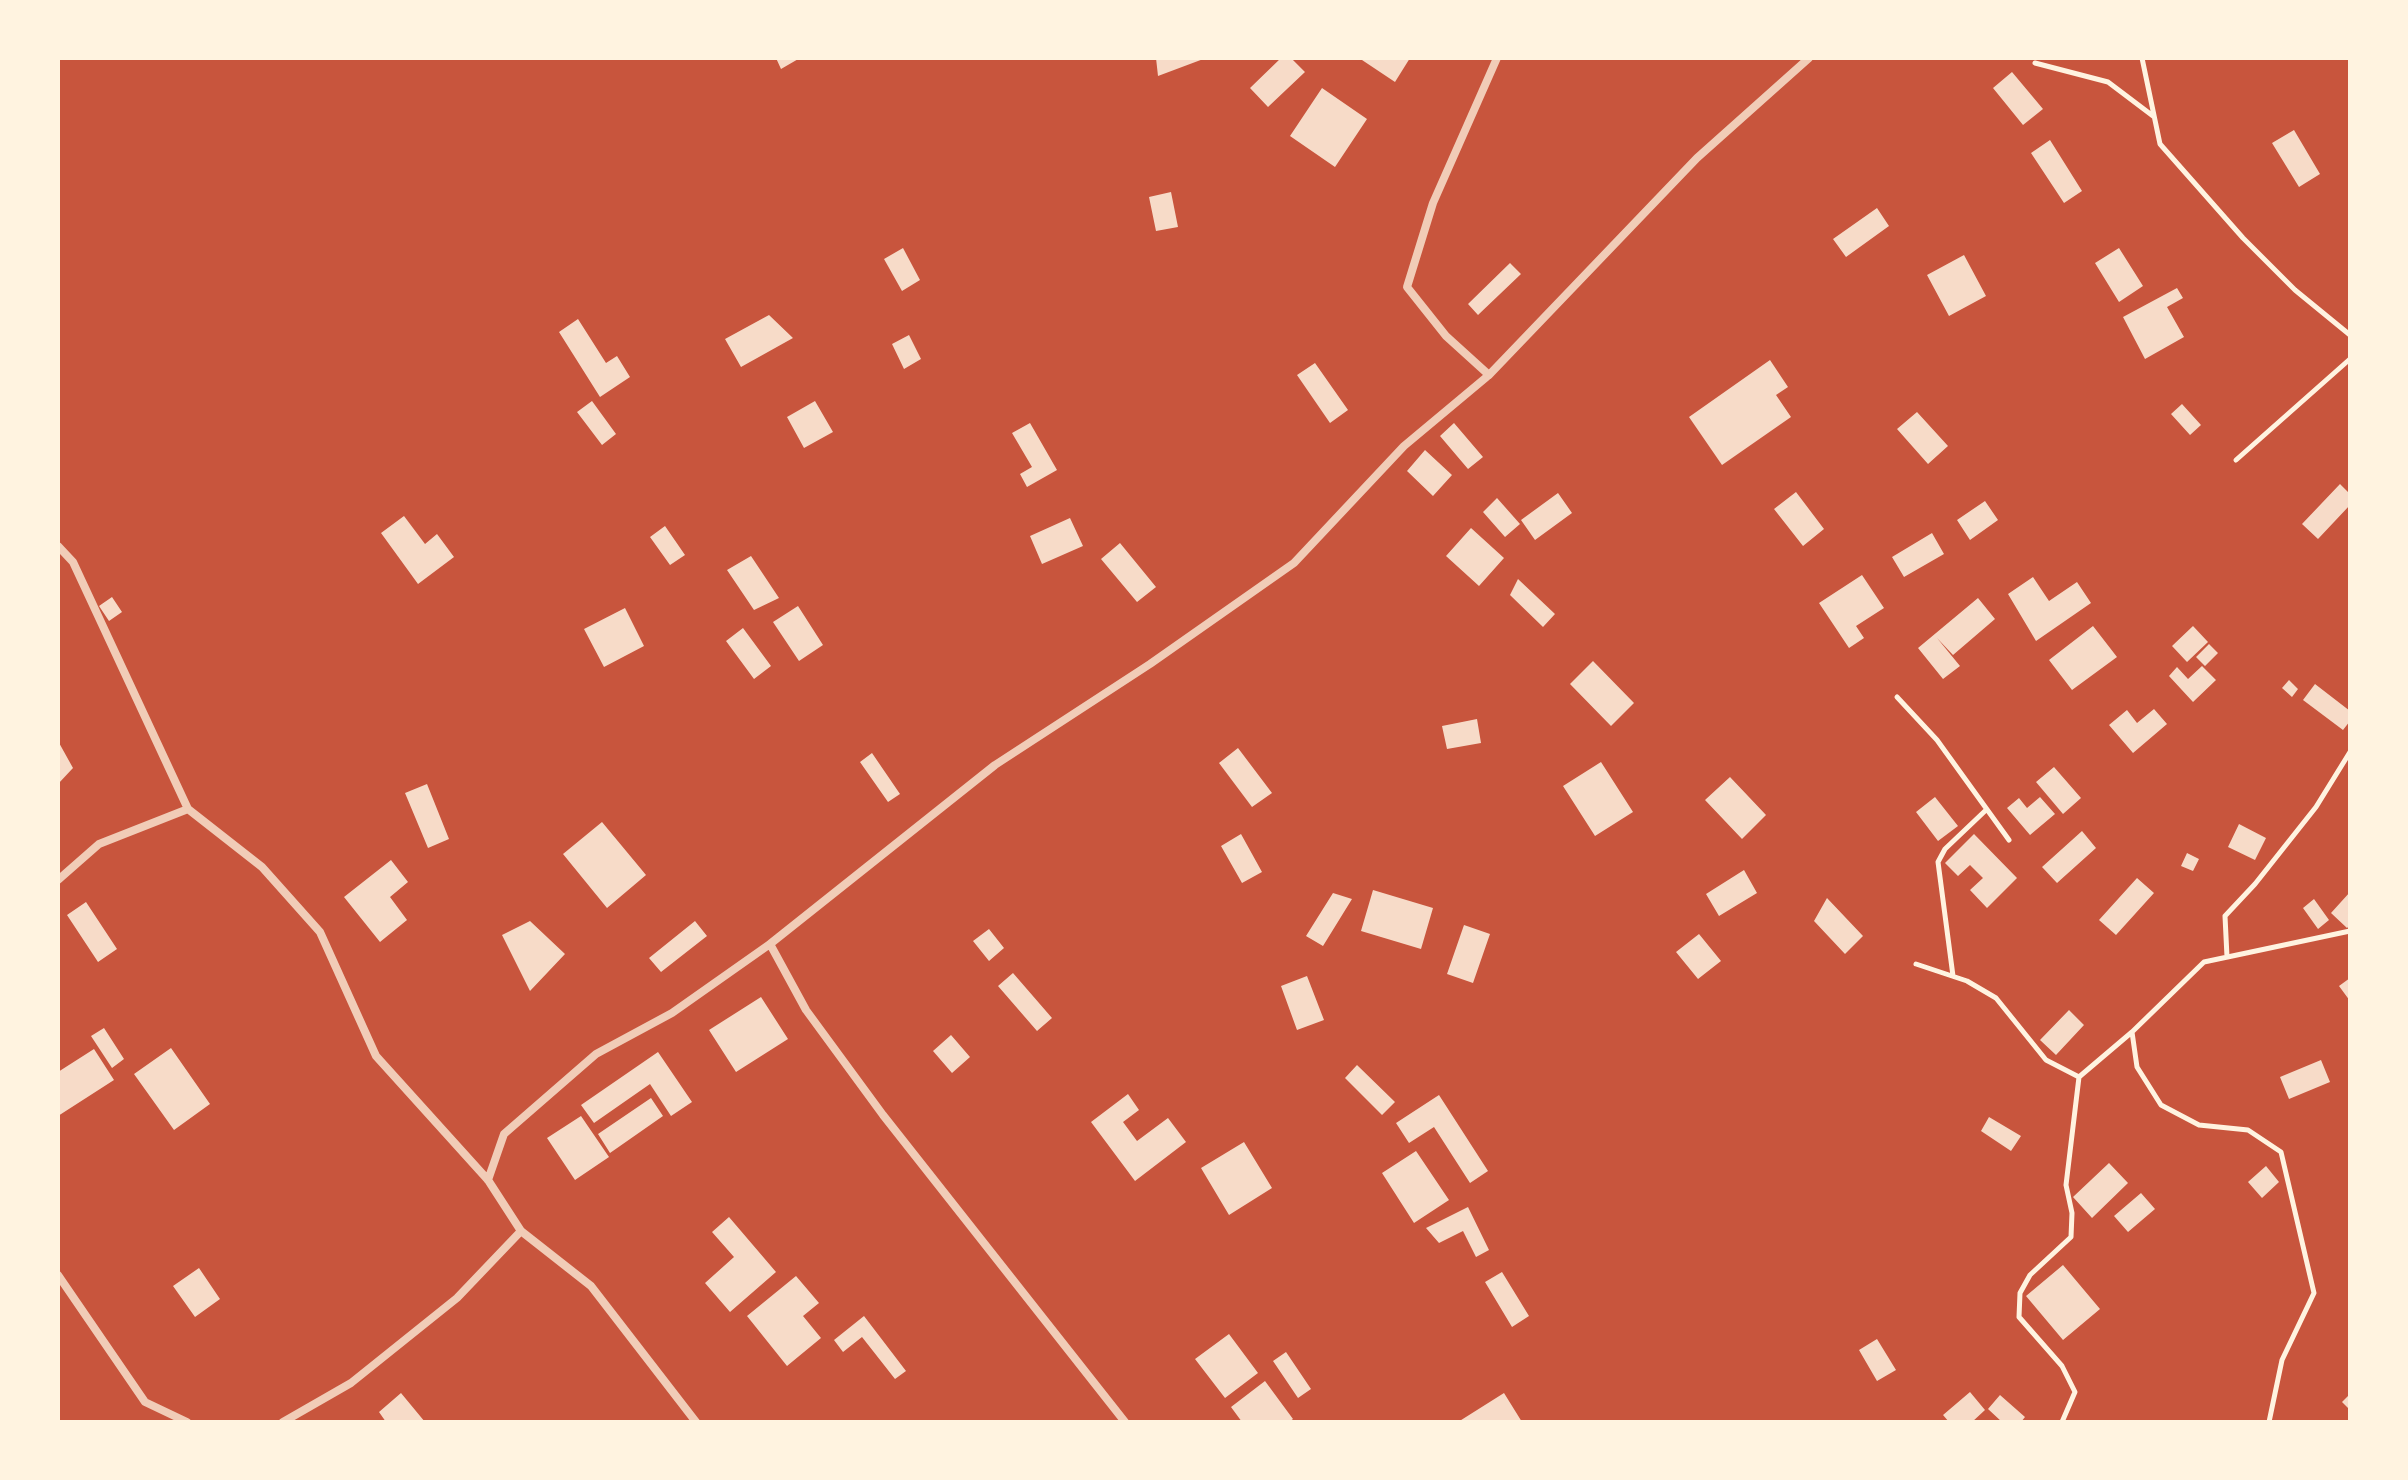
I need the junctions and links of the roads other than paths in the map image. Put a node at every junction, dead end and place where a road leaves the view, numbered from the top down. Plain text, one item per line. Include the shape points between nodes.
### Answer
1 (1497, 58) edge
2 (1809, 58) edge
3 (1489, 375) junction
4 (58, 546) edge
5 (188, 809) junction
6 (58, 880) edge
7 (770, 944) junction
8 (488, 1180) junction
9 (521, 1231) junction
10 (58, 1275) edge
11 (187, 1422) edge
12 (283, 1422) edge
13 (696, 1422) edge
14 (1125, 1422) edge

1 - 3 street via 1433,203 1407,287 1446,336
2 - 3 street via 1697,158
3 - 7 street via 1404,446 1294,563 995,765
4 - 5 street via 73,562
5 - 6 street via 99,844
5 - 8 street via 262,867 320,932 376,1056
7 - 8 street via 672,1013 596,1054 504,1134
7 - 14 street via 806,1010 883,1115
8 - 9 street
9 - 12 street via 457,1298 351,1383
9 - 13 street via 591,1286
10 - 11 street via 145,1402

